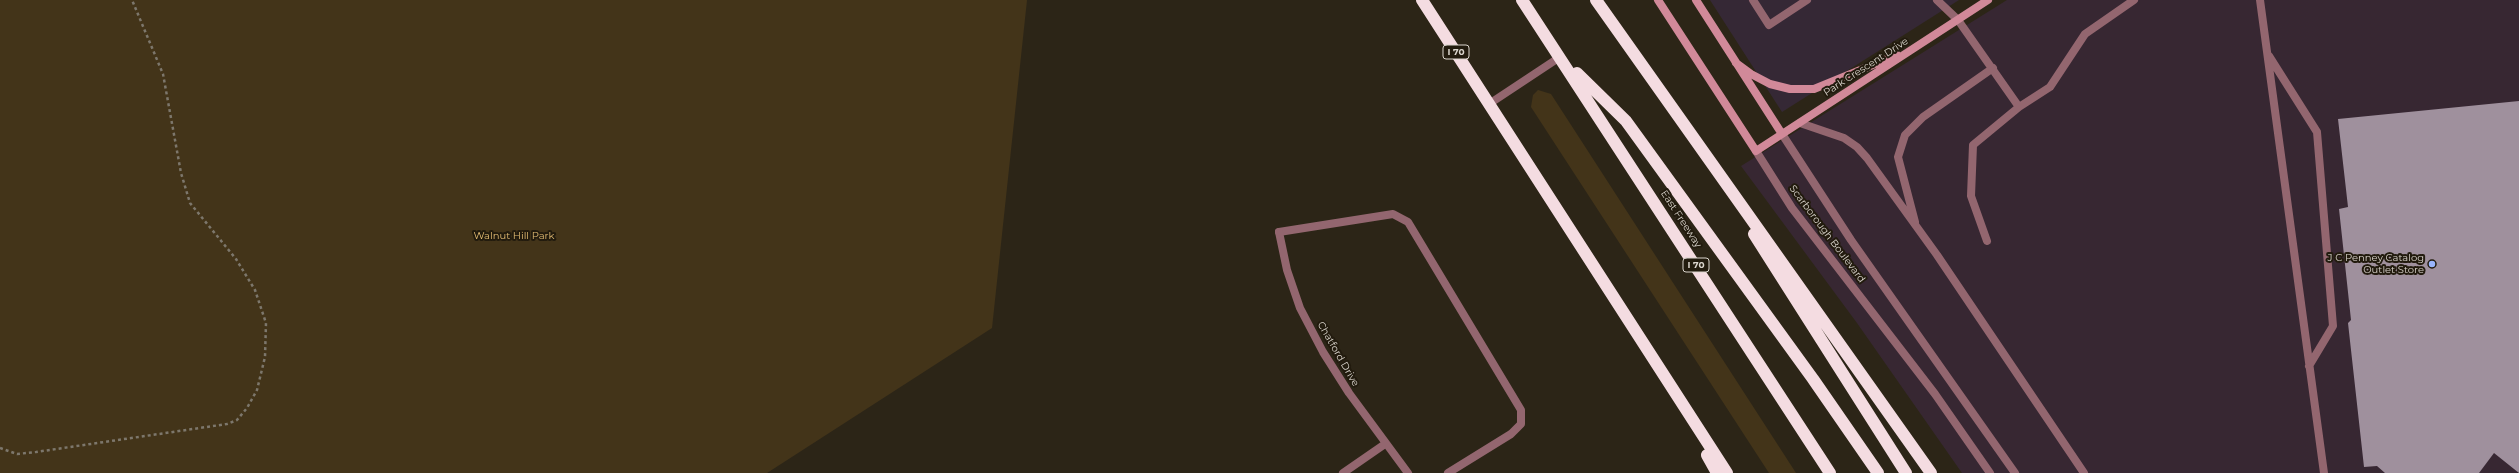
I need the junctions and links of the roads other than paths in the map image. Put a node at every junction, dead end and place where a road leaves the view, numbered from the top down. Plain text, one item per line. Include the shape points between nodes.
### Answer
1 (1422, 0) edge
2 (1522, 0) edge
3 (1596, 0) edge
4 (1658, 0) edge
5 (1696, 0) edge
6 (1753, 0) edge
7 (1807, 0) edge
8 (1937, 0) edge
9 (1988, 0) edge
10 (2134, 0) edge
11 (2260, 0) edge
12 (1958, 20) junction
13 (1919, 44) junction
14 (2267, 53) junction
15 (1560, 57) junction
16 (1736, 63) junction
17 (1993, 68) junction
18 (1489, 104) junction
19 (2019, 107) junction
20 (1682, 121) junction
21 (1800, 123) junction
22 (1782, 134) junction
23 (1756, 151) junction
24 (1916, 228) junction
25 (1987, 241) dead end
26 (1618, 306) junction
27 (2309, 366) junction
28 (1385, 444) junction
29 (1343, 473) edge
30 (1408, 473) edge
31 (1448, 473) edge
32 (1717, 473) edge
33 (1727, 473) edge
34 (1830, 473) edge
35 (1878, 473) edge
36 (1906, 473) edge
37 (1931, 473) edge
38 (1990, 473) edge
39 (2015, 473) edge
40 (2084, 473) edge
41 (2324, 473) edge

1 - 18 highway, I 70
2 - 15 highway, East Freeway / I 70
3 - 20 highway
4 - 23 street, Scarborough Boulevard
5 - 16 street, Scarborough Boulevard
6 - 7 street via 1769,25
8 - 12 street
9 - 12 street, Park Crescent Drive
10 - 19 street via 2085,34 2050,87
11 - 14 street
12 - 13 street, Park Crescent Drive
12 - 17 street
13 - 16 street via 1814,89 1790,89 1770,84 1750,74
13 - 21 street, Park Crescent Drive
14 - 27 street
14 - 27 street via 2317,132 2333,326
15 - 18 street
15 - 34 highway, East Freeway / I 70
15 - 35 highway via 1626,121
16 - 22 street, Scarborough Boulevard
17 - 19 street
17 - 24 street via 1923,117 1905,135 1898,157
18 - 26 highway, I 70
19 - 25 street via 1973,145 1971,196
20 - 36 highway
20 - 37 highway
21 - 22 street, Park Crescent Drive
21 - 24 street via 1838,135 1857,147
22 - 23 street, Park Crescent Drive
22 - 39 street, Scarborough Boulevard via 1851,240
23 - 38 street, Scarborough Boulevard via 1792,208 1935,394
24 - 40 street via 1937,255
26 - 32 highway
26 - 33 highway, I 70
27 - 41 street
28 - 29 street
28 - 30 street, Chatford Drive
28 - 31 street, Chatford Drive via 1323,352 1304,314 1287,270 1279,232 1393,214 1408,222 1520,410 1520,424 1512,434

